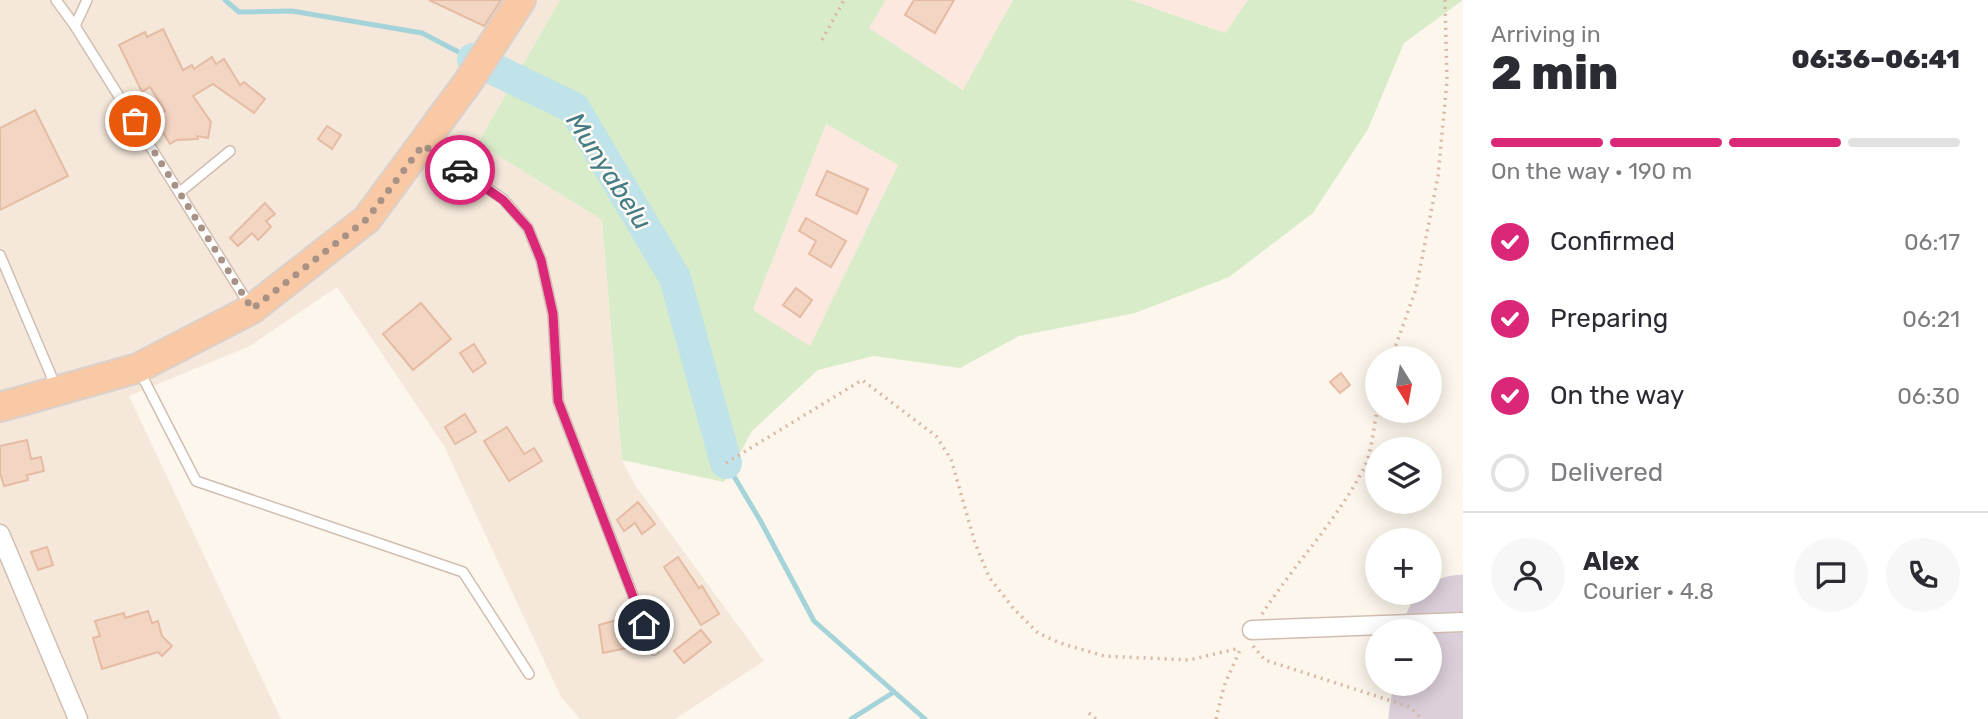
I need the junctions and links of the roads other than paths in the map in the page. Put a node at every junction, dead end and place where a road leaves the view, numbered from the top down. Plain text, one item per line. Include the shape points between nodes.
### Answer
1 (56, 0) edge
2 (88, 0) edge
3 (520, 0) edge
4 (75, 26) junction
5 (423, 145) junction
6 (230, 151) dead end
7 (180, 192) junction
8 (0, 255) edge
9 (252, 309) junction
10 (138, 368) junction
11 (58, 392) junction
12 (0, 407) edge
13 (0, 534) edge
14 (1463, 622) edge
15 (1252, 630) road end
16 (654, 650) dead end
17 (529, 674) dead end
18 (78, 719) edge

1 - 4 lane
2 - 4 lane
3 - 5 highway
4 - 7 lane
5 - 9 highway via 367,219
5 - 16 lane via 503,200 528,228 541,260 553,314 558,401
6 - 7 lane
7 - 9 lane
8 - 11 lane
9 - 10 highway
10 - 11 highway
10 - 17 lane via 195,481 463,572
11 - 12 highway
13 - 18 street
14 - 15 street

